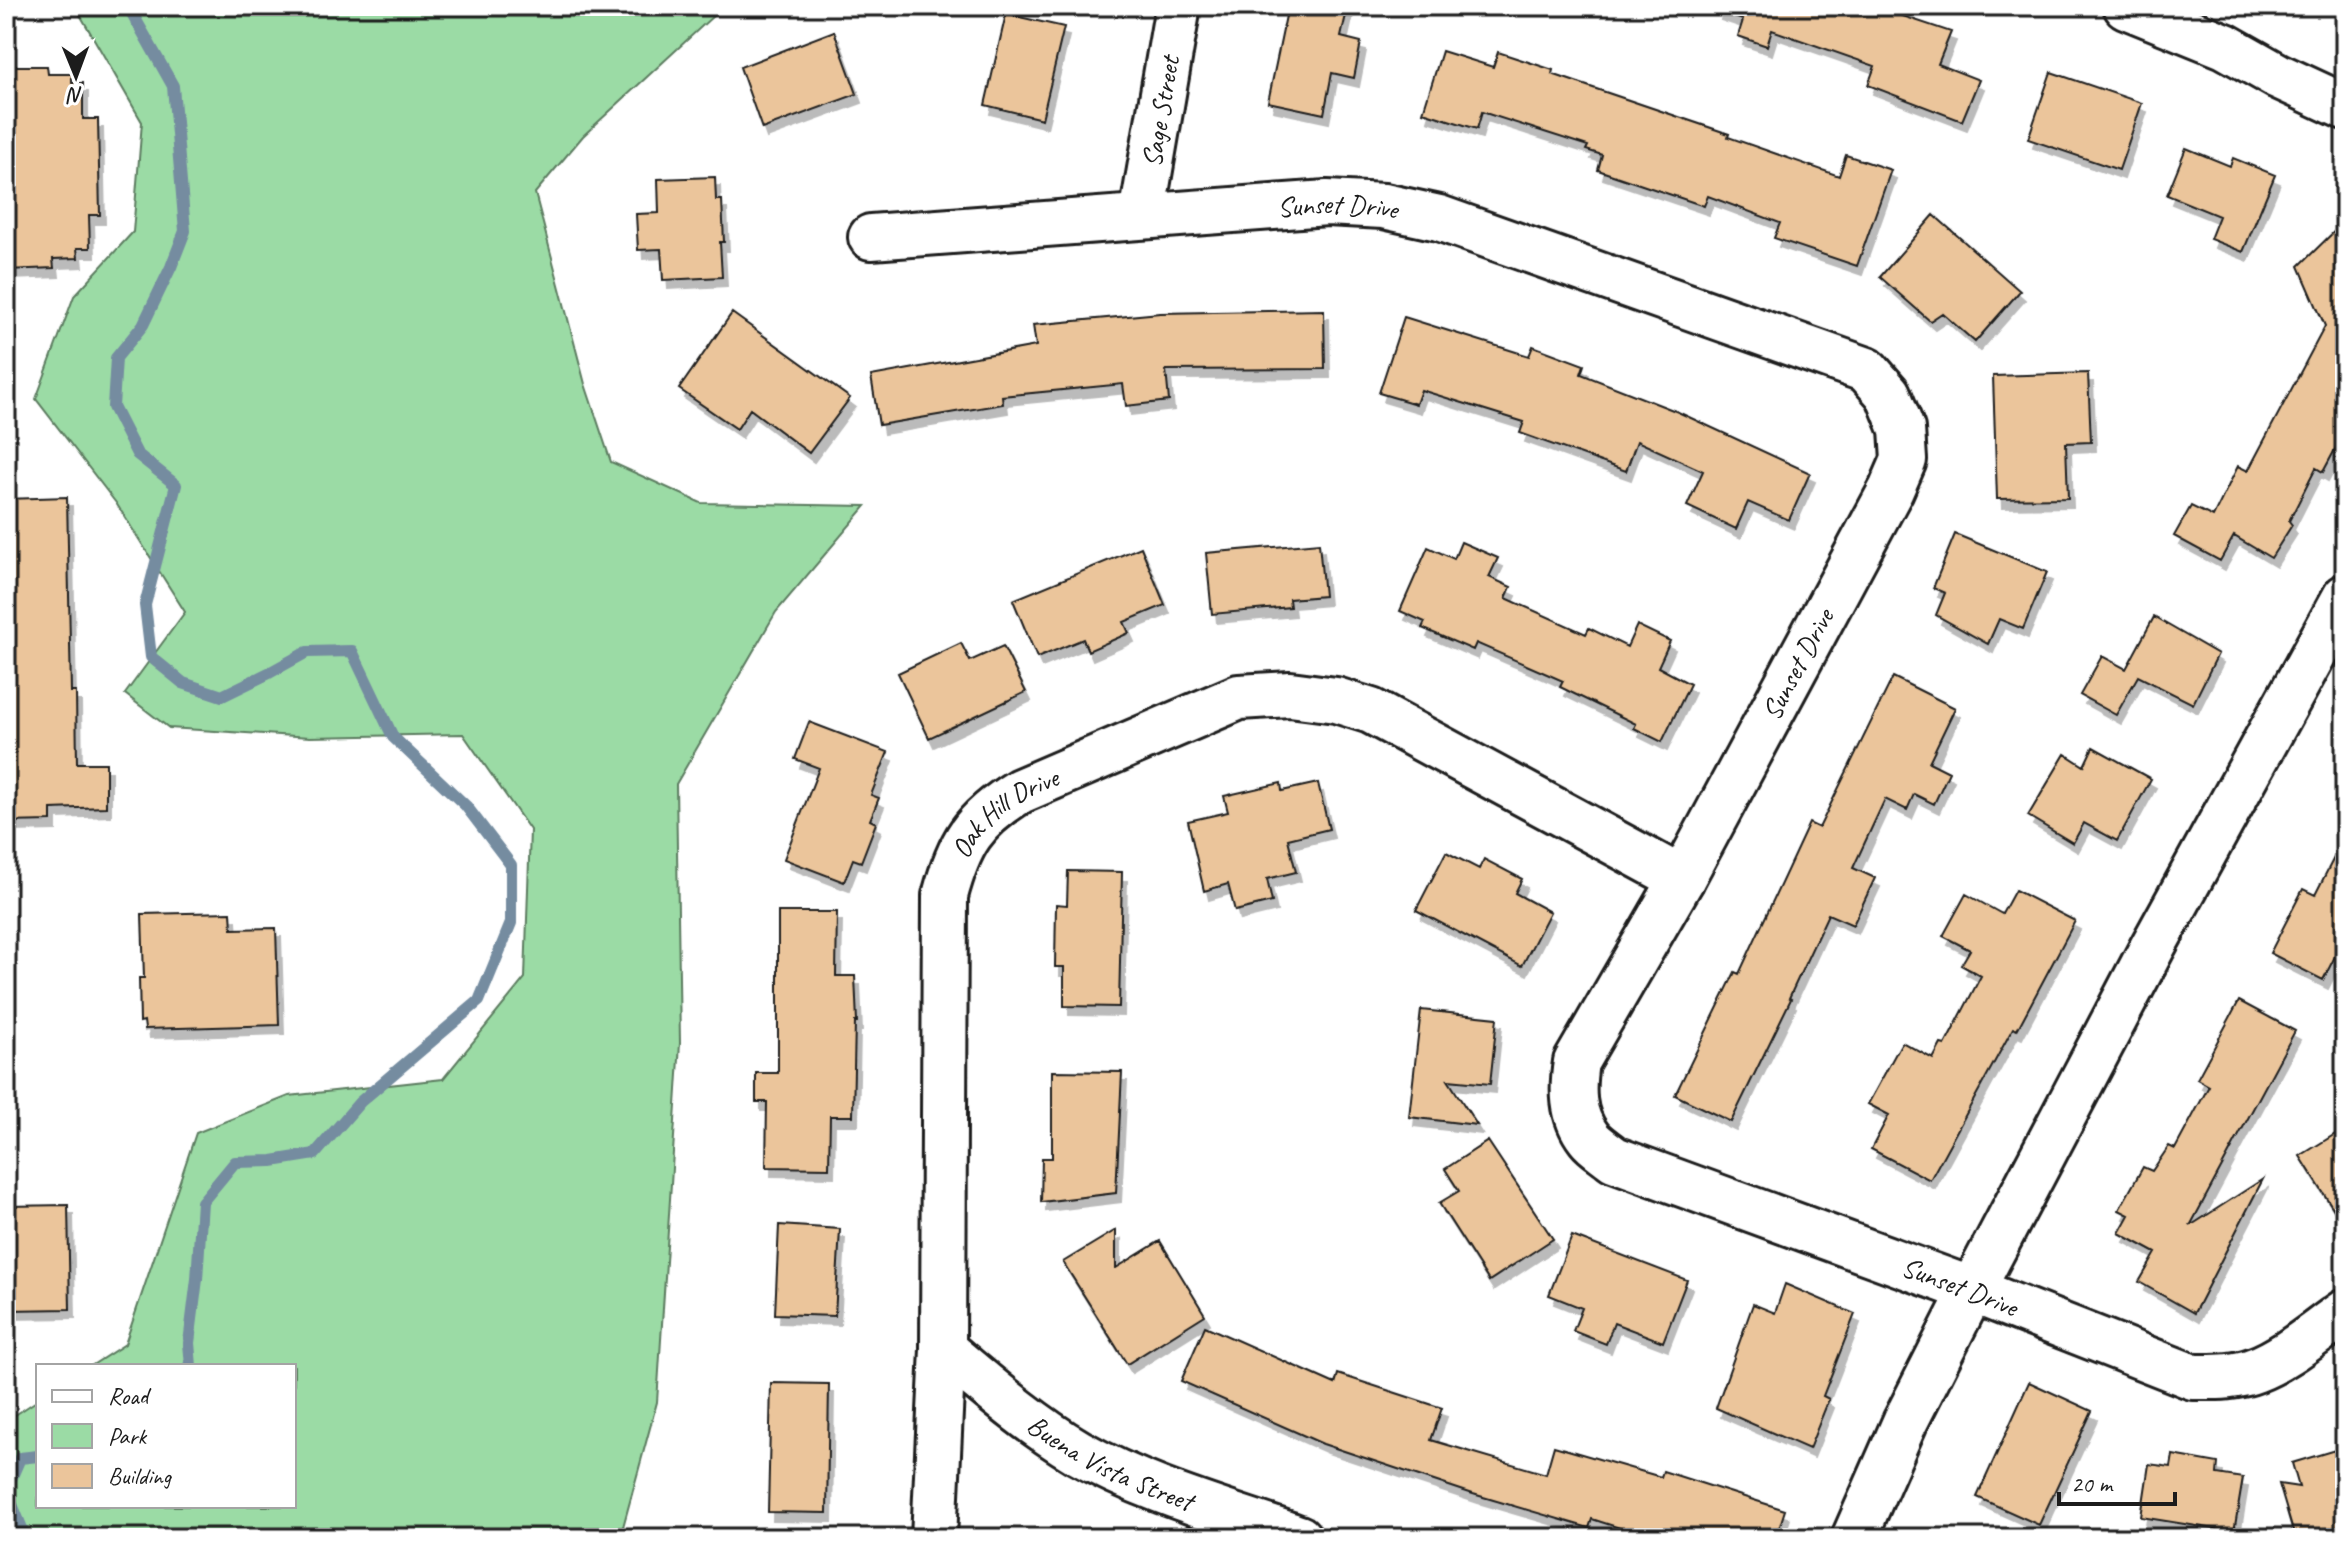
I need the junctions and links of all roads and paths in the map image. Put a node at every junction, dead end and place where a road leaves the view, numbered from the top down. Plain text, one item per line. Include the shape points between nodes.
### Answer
1 (1178, 6) edge
2 (2126, 6) edge
3 (2345, 107) edge
4 (1142, 216) junction
5 (871, 237) dead end
6 (2345, 597) edge
7 (1682, 879) junction
8 (1972, 1290) junction
9 (2345, 1312) edge
10 (943, 1349) junction
11 (934, 1538) edge
12 (1299, 1538) edge
13 (1854, 1538) edge

1 - 4 street, Sage Street
2 - 3 street via 2225,46
4 - 5 street, Sunset Drive
4 - 7 street, Sunset Drive via 1327,203 1384,206 1439,218 1867,370 1888,394 1902,429 1904,460
6 - 8 street
7 - 8 street, Sunset Drive via 1576,1062 1572,1089 1577,1117 1589,1138 1614,1159
7 - 10 street, Oak Hill Drive via 1371,711 1290,694 1239,697 994,807 954,862 945,896
8 - 9 street, Sunset Drive via 2193,1377 2255,1370
8 - 13 street
10 - 11 street, Oak Hill Drive
10 - 12 street, Buena Vista Street via 1025,1417 1079,1452 1146,1485

